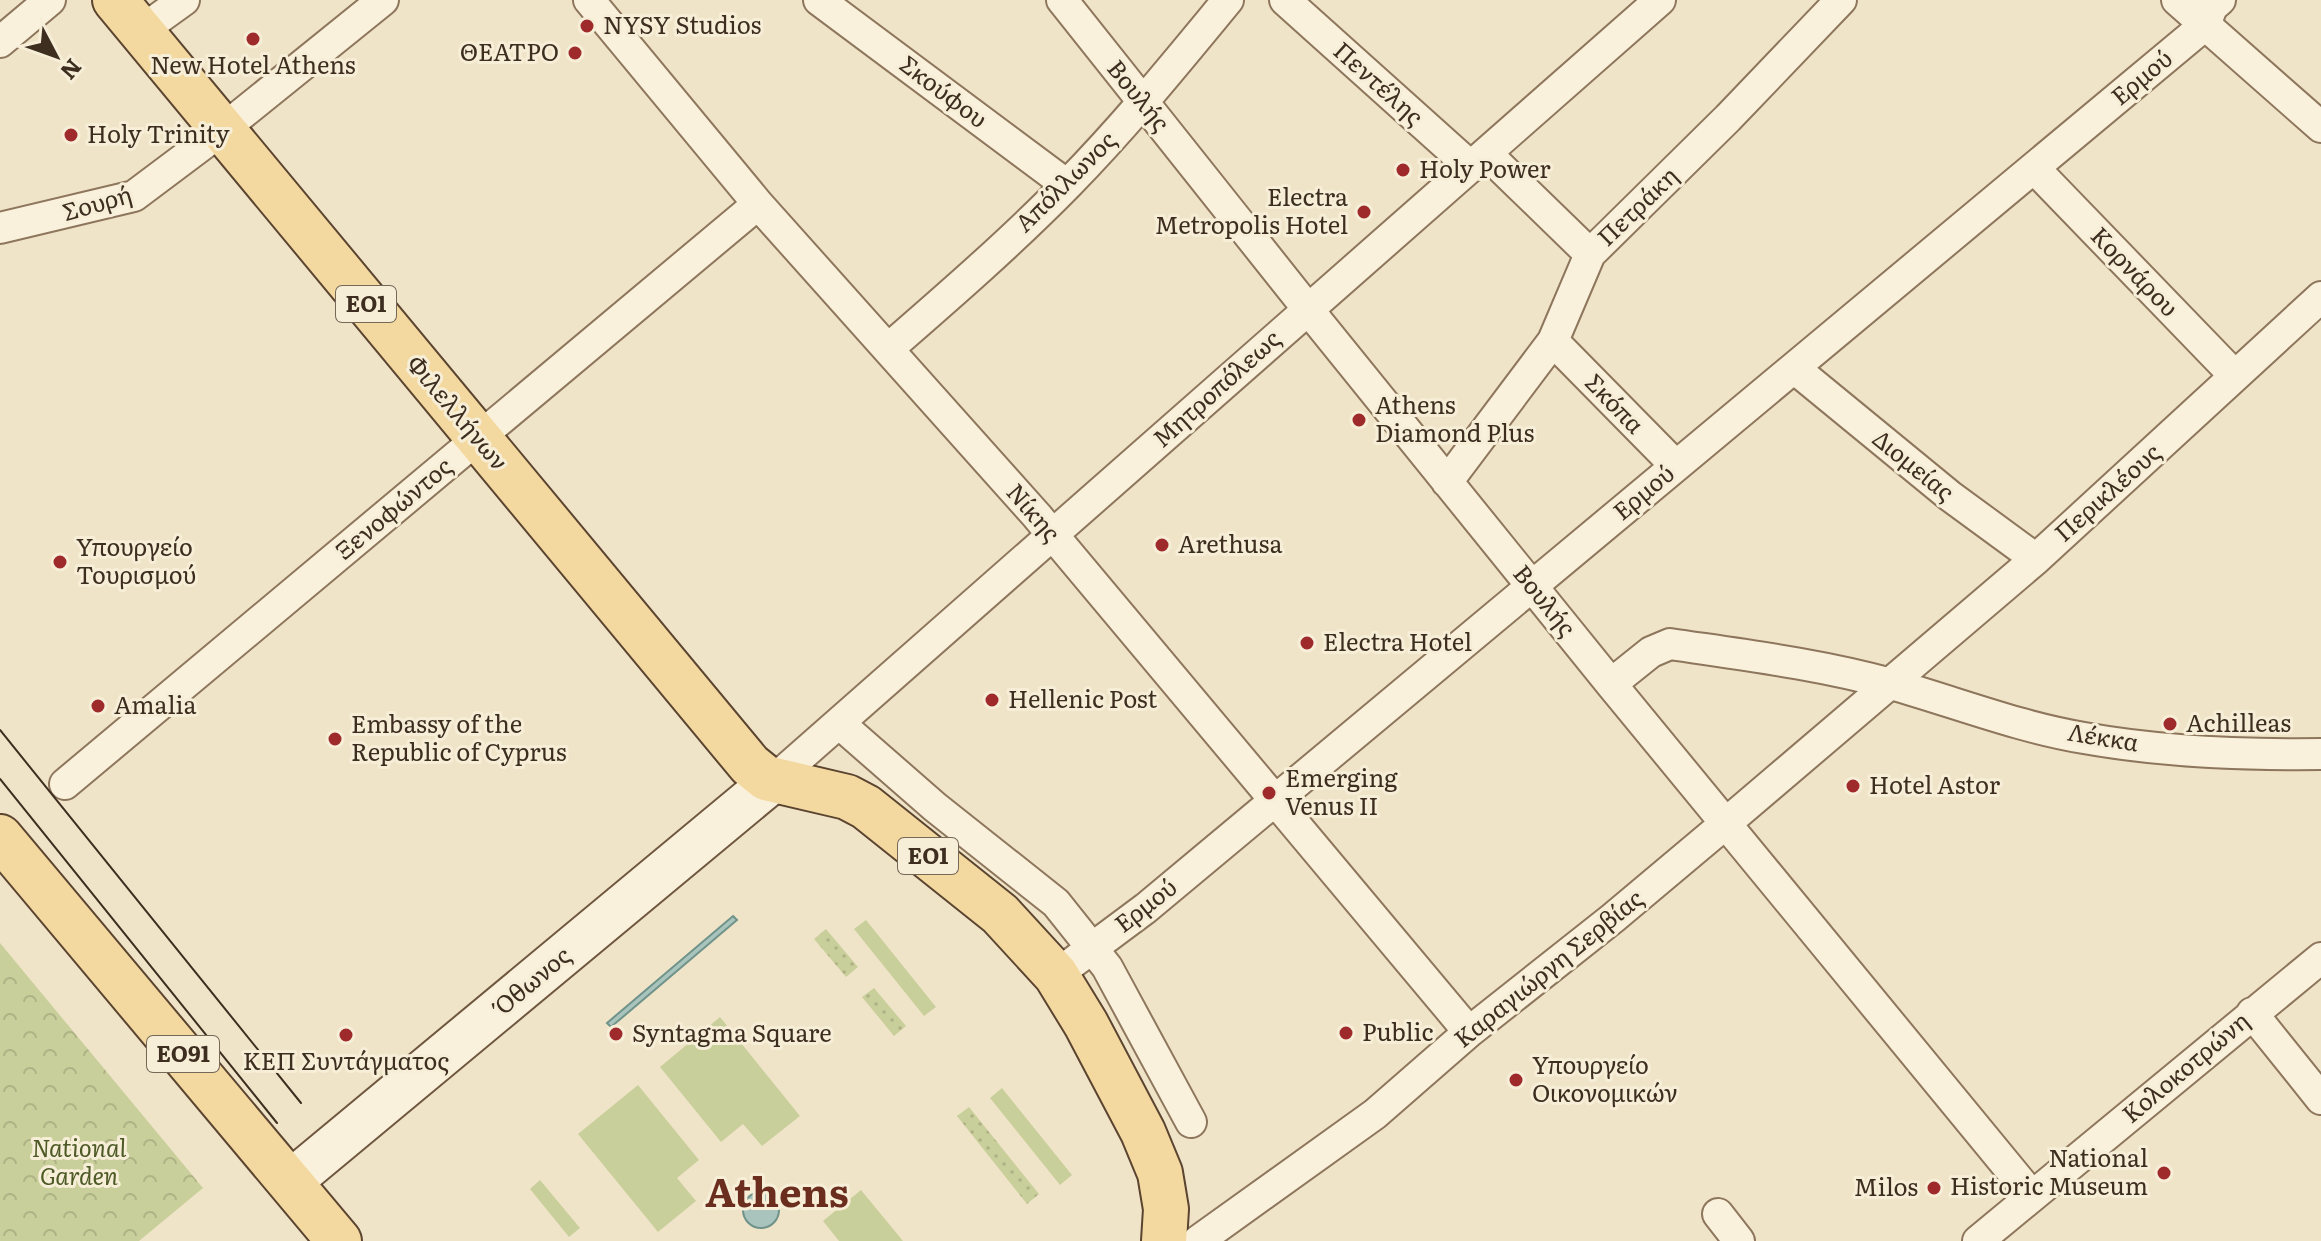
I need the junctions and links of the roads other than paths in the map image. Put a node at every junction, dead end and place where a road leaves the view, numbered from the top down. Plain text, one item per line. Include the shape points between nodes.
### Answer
1 (50, 0) edge
2 (184, 0) edge
3 (383, 0) edge
4 (589, 0) edge
5 (819, 0) edge
6 (1062, 0) edge
7 (1228, 0) edge
8 (1285, 0) edge
9 (1841, 0) edge
10 (2177, 0) edge
11 (1655, 2) edge
12 (2213, 12) edge
13 (128, 16) edge
14 (0, 42) edge
15 (1143, 103) junction
16 (2321, 127) edge
17 (222, 130) junction
18 (1479, 161) junction
19 (2034, 168) junction
20 (1067, 185) junction
21 (758, 204) junction
22 (0, 228) edge
23 (1590, 254) junction
24 (2321, 298) edge
25 (1307, 309) junction
26 (1553, 341) junction
27 (888, 349) junction
28 (1794, 368) junction
29 (2235, 376) junction
30 (477, 439) junction
31 (1676, 466) junction
32 (1447, 482) junction
33 (1053, 536) junction
34 (2036, 559) junction
35 (1532, 586) junction
36 (1611, 684) junction
37 (1890, 684) junction
38 (840, 724) junction
39 (2321, 754) edge
40 (775, 779) junction
41 (65, 784) dead end
42 (1275, 800) junction
43 (1725, 824) junction
44 (0, 837) edge
45 (1092, 948) junction
46 (2321, 958) edge
47 (1056, 975) junction
48 (2252, 1013) junction
49 (1469, 1032) junction
50 (2321, 1099) edge
51 (1191, 1122) dead end
52 (290, 1182) junction
53 (2032, 1196) junction
54 (1718, 1214) dead end
55 (339, 1241) edge
56 (1164, 1241) edge
57 (1198, 1241) edge
58 (1739, 1241) edge
59 (1978, 1241) edge

1 - 14 street
2 - 13 street
3 - 17 street, Σουρή
4 - 21 street, Νίκης
5 - 20 street, Σκούφου
6 - 15 street, Βουλής
7 - 15 street, Απόλλωνος
8 - 18 street, Πεντέλης
9 - 23 street, Πετράκη
10 - 12 street
11 - 18 street, Μητροπόλεως
12 - 16 street
12 - 19 street, Ερμού
13 - 17 main road, Φιλελλήνων / ΕΟ1
15 - 20 street, Απόλλωνος
15 - 25 street, Βουλής
17 - 22 street, Σουρή via 134,196
17 - 30 main road, Φιλελλήνων / ΕΟ1
18 - 23 street, Πεντέλης
18 - 25 street, Μητροπόλεως
19 - 28 street, Ερμού
19 - 29 street, Κορνάρου
20 - 27 street, Απόλλωνος
21 - 27 street, Νίκης
21 - 30 street, Ξενοφώντος
23 - 26 street, Πετράκη
24 - 29 street, Περικλέους
25 - 32 street, Βουλής
25 - 33 street, Μητροπόλεως
26 - 31 street, Σκόπα
26 - 32 street, Πετράκη
27 - 33 street, Νίκης
28 - 31 street, Ερμού
28 - 34 street, Διομείας
29 - 34 street, Περικλέους
30 - 40 main road, Φιλελλήνων / ΕΟ1 via 750,765
30 - 41 street, Ξενοφώντος
31 - 35 street, Ερμού
32 - 35 street, Βουλής
33 - 38 street, Μητροπόλεως
33 - 42 street, Νίκης
34 - 37 street, Περικλέους
35 - 36 street, Βουλής
35 - 42 street, Ερμού
36 - 37 street, Λέκκα via 1651,652 1670,644 1799,663
36 - 43 street, Βουλής
37 - 39 street, Λέκκα via 2084,738 2213,752
37 - 43 street, Καραγιώργη Σερβίας
38 - 40 street, Μητροπόλεως
38 - 45 street via 1056,903
40 - 47 main road, ΕΟ1 via 866,807 1000,914
40 - 52 street, Όθωνος
42 - 45 street, Ερμού
42 - 49 street, Νίκης
43 - 49 street, Καραγιώργη Σερβίας
43 - 53 street, Βουλής
44 - 52 main road, ΕΟ91
45 - 47 street, Ερμού
45 - 51 street
46 - 48 street, Κολοκοτρώνη
47 - 56 main road, ΕΟ1 via 1160,1173
48 - 50 street
48 - 53 street, Κολοκοτρώνη
49 - 57 street, Καραγιώργη Σερβίας via 1367,1120
52 - 55 main road, ΕΟ91
53 - 59 street, Κολοκοτρώνη
54 - 58 street

